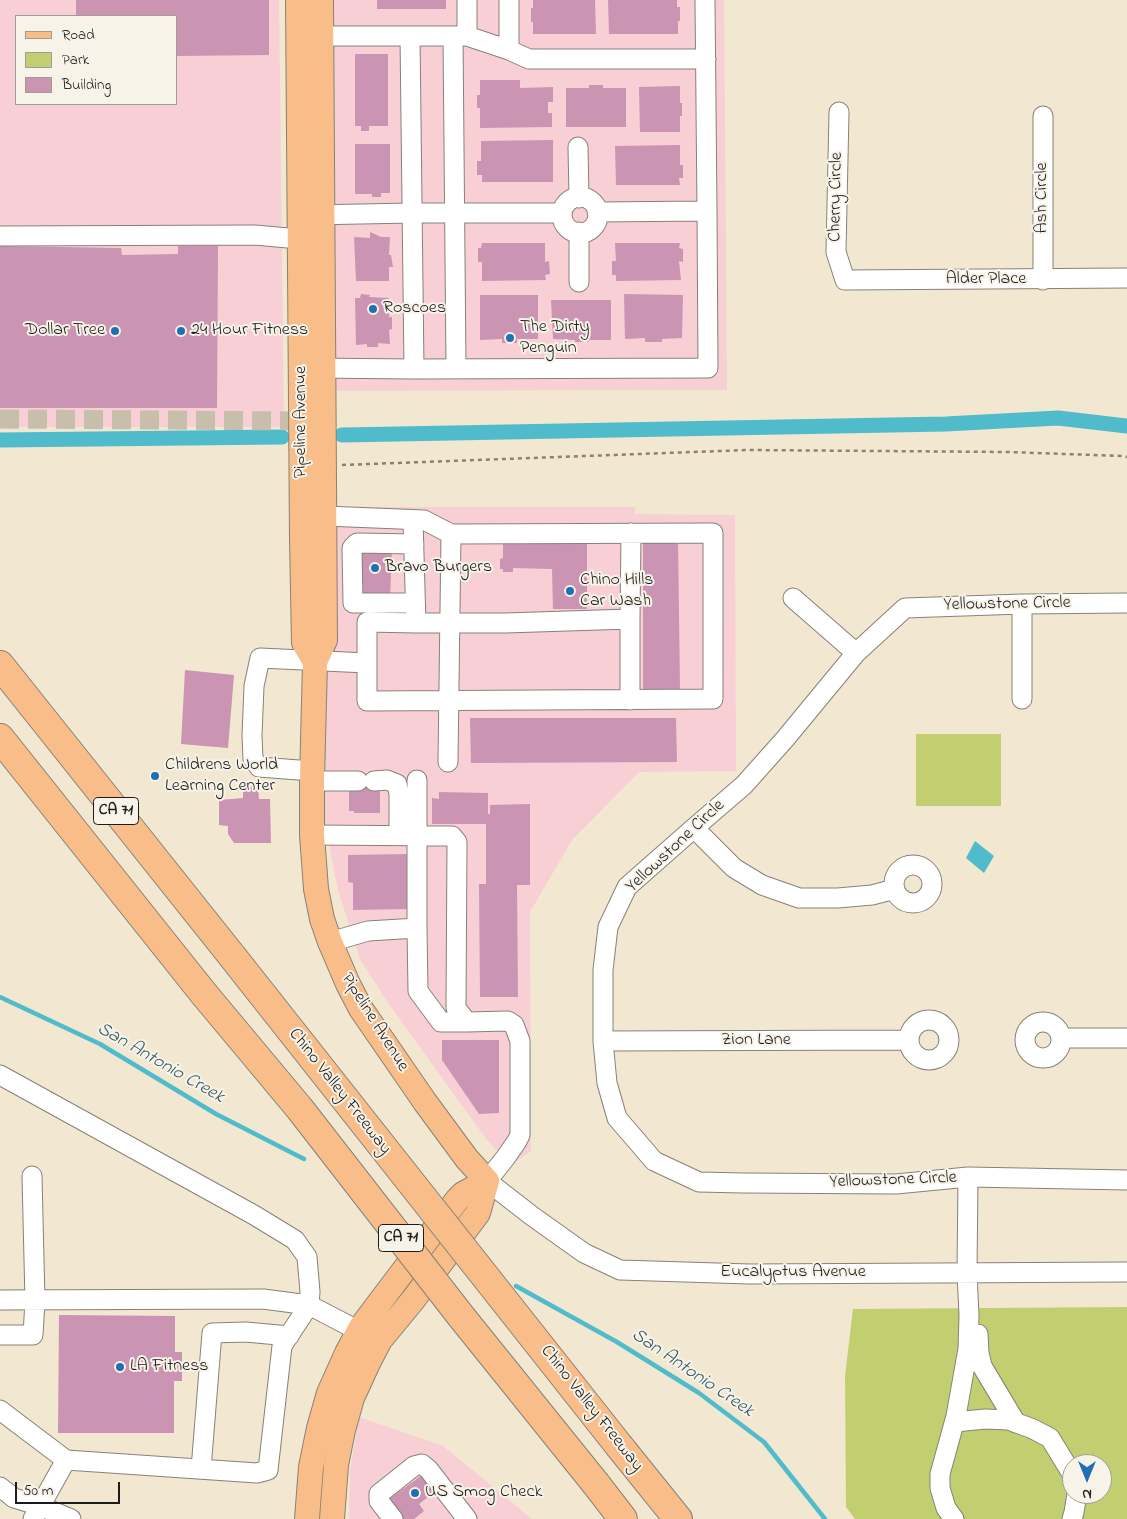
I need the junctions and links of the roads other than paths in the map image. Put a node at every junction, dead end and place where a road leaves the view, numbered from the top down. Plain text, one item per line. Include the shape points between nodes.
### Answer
1 (298, 0) edge
2 (321, 0) edge
3 (467, 0) edge
4 (509, 0) edge
5 (705, 0) edge
6 (321, 36) junction
7 (410, 36) junction
8 (460, 36) junction
9 (509, 50) junction
10 (706, 59) junction
11 (839, 112) dead end
12 (1043, 116) dead end
13 (578, 147) dead end
14 (579, 198) junction
15 (708, 211) junction
16 (597, 212) junction
17 (412, 213) junction
18 (455, 213) junction
19 (562, 213) junction
20 (299, 215) junction
21 (322, 215) junction
22 (579, 232) junction
23 (0, 236) edge
24 (299, 238) junction
25 (1127, 278) edge
26 (845, 280) joint
27 (1043, 280) junction
28 (579, 282) dead end
29 (456, 368) junction
30 (313, 369) junction
31 (414, 369) junction
32 (317, 458) junction
33 (325, 516) junction
34 (413, 520) junction
35 (631, 533) junction
36 (450, 534) junction
37 (414, 544) junction
38 (793, 598) dead end
39 (415, 603) junction
40 (1127, 603) edge
41 (1022, 604) junction
42 (630, 619) junction
43 (449, 622) junction
44 (416, 623) junction
45 (856, 653) junction
46 (315, 662) junction
47 (367, 663) junction
48 (0, 666) edge
49 (1022, 699) dead end
50 (630, 700) junction
51 (448, 701) junction
52 (0, 738) edge
53 (448, 762) dead end
54 (312, 776) junction
55 (417, 780) dead end
56 (694, 828) junction
57 (312, 835) junction
58 (408, 835) junction
59 (895, 889) dead end
60 (417, 928) junction
61 (330, 942) junction
62 (467, 1022) junction
63 (1061, 1038) dead end
64 (1127, 1038) edge
65 (909, 1040) dead end
66 (603, 1042) junction
67 (0, 1076) edge
68 (32, 1176) dead end
69 (968, 1177) junction
70 (1127, 1180) edge
71 (487, 1181) junction
72 (1127, 1272) edge
73 (972, 1273) junction
74 (0, 1300) edge
75 (35, 1301) junction
76 (309, 1305) junction
77 (359, 1331) junction
78 (0, 1335) edge
79 (289, 1336) junction
80 (0, 1410) edge
81 (954, 1422) junction
82 (1025, 1426) junction
83 (1062, 1458) edge
84 (66, 1460) junction
85 (201, 1469) junction
86 (7, 1492) edge
87 (1075, 1504) edge
88 (461, 1512) edge
89 (34, 1515) edge
90 (71, 1519) edge
91 (307, 1519) edge
92 (332, 1519) edge
93 (393, 1519) edge
94 (623, 1519) edge
95 (678, 1519) edge
96 (954, 1519) edge
97 (1072, 1519) edge

1 - 20 main road, Pipeline Avenue
2 - 6 main road, Pipeline Avenue
3 - 8 street
4 - 9 street
5 - 10 street
6 - 7 street
6 - 21 main road, Pipeline Avenue
7 - 8 street
7 - 17 street
8 - 9 street
8 - 18 street
9 - 10 street via 530,59
10 - 15 street
11 - 26 street, Cherry Circle via 836,252
12 - 27 street, Ash Circle
13 - 14 street
14 - 16 street via 590,200
14 - 19 street via 569,200
15 - 16 street
15 - 29 street via 708,368
16 - 22 street via 595,224 585,232
17 - 18 street
17 - 21 street
17 - 31 street
18 - 19 street
18 - 29 street
19 - 22 street via 566,226
20 - 21 street
20 - 24 main road, Pipeline Avenue
21 - 30 main road, Pipeline Avenue
22 - 28 street
23 - 24 street via 255,235
24 - 30 main road, Pipeline Avenue
25 - 27 street, Alder Place
26 - 27 street, Alder Place
29 - 31 street
30 - 31 street
30 - 32 main road, Pipeline Avenue
32 - 33 main road, Pipeline Avenue
32 - 46 main road, Pipeline Avenue via 304,643
33 - 34 street
33 - 46 main road, Pipeline Avenue via 325,640
34 - 36 street via 424,520
34 - 37 street
35 - 36 street
35 - 42 street
35 - 50 street via 712,532 713,700
36 - 43 street
37 - 39 street
37 - 39 street via 357,543 352,548 353,603
38 - 45 street
39 - 44 street
40 - 41 street, Yellowstone Circle
41 - 45 street, Yellowstone Circle via 904,608
41 - 49 street
42 - 43 street
42 - 50 street
43 - 44 street
43 - 51 street
44 - 47 street via 367,622
45 - 56 street, Yellowstone Circle via 744,785
46 - 47 street
46 - 54 main road, Pipeline Avenue
46 - 54 street via 260,658 254,686 252,736 253,759 258,766
47 - 51 street via 367,701
48 - 95 highway, Chino Valley Freeway / CA 71, bridge
50 - 51 street
51 - 53 street
52 - 94 highway, CA 71, bridge via 204,994 300,1108
54 - 57 main road, Pipeline Avenue
54 - 58 street via 387,780 397,784
55 - 58 street
56 - 59 street via 734,868 762,885 799,898 872,895
56 - 66 street, Yellowstone Circle via 627,887 608,927 603,970
57 - 58 street
57 - 61 main road, Pipeline Avenue via 316,889
58 - 60 street
58 - 62 street via 452,836 456,842 456,1008
60 - 61 street via 368,931
60 - 62 street via 418,991 441,1022
61 - 71 main road, Pipeline Avenue via 361,1009 430,1109
62 - 71 street via 508,1021 514,1025 520,1041 520,1135
63 - 64 street
65 - 66 street, Zion Lane
66 - 69 street, Yellowstone Circle via 607,1083 617,1118 654,1161 699,1182 896,1184
67 - 76 street via 295,1240 307,1257
68 - 75 street
69 - 70 street, Yellowstone Circle
69 - 73 street, Yellowstone Circle
71 - 73 street, Eucalyptus Avenue via 584,1253 620,1270 749,1274
71 - 77 main road via 457,1200
71 - 92 main road via 478,1213 380,1340 368,1363 342,1430
72 - 73 street, Eucalyptus Avenue
73 - 81 street via 966,1365
73 - 82 street via 982,1366
74 - 75 street
75 - 76 street via 263,1299
75 - 78 street via 33,1334
76 - 77 street
76 - 79 street
77 - 91 main road via 329,1393 319,1428 311,1467
79 - 85 street via 282,1346 268,1470 257,1473
79 - 85 street via 212,1333
80 - 84 street
81 - 82 street via 1009,1420
81 - 96 street via 940,1474 940,1488 946,1508
82 - 83 street via 1050,1438
84 - 85 street
84 - 89 street
86 - 89 street
87 - 97 street
88 - 93 street via 422,1464 414,1466 379,1494 379,1501
89 - 90 street

